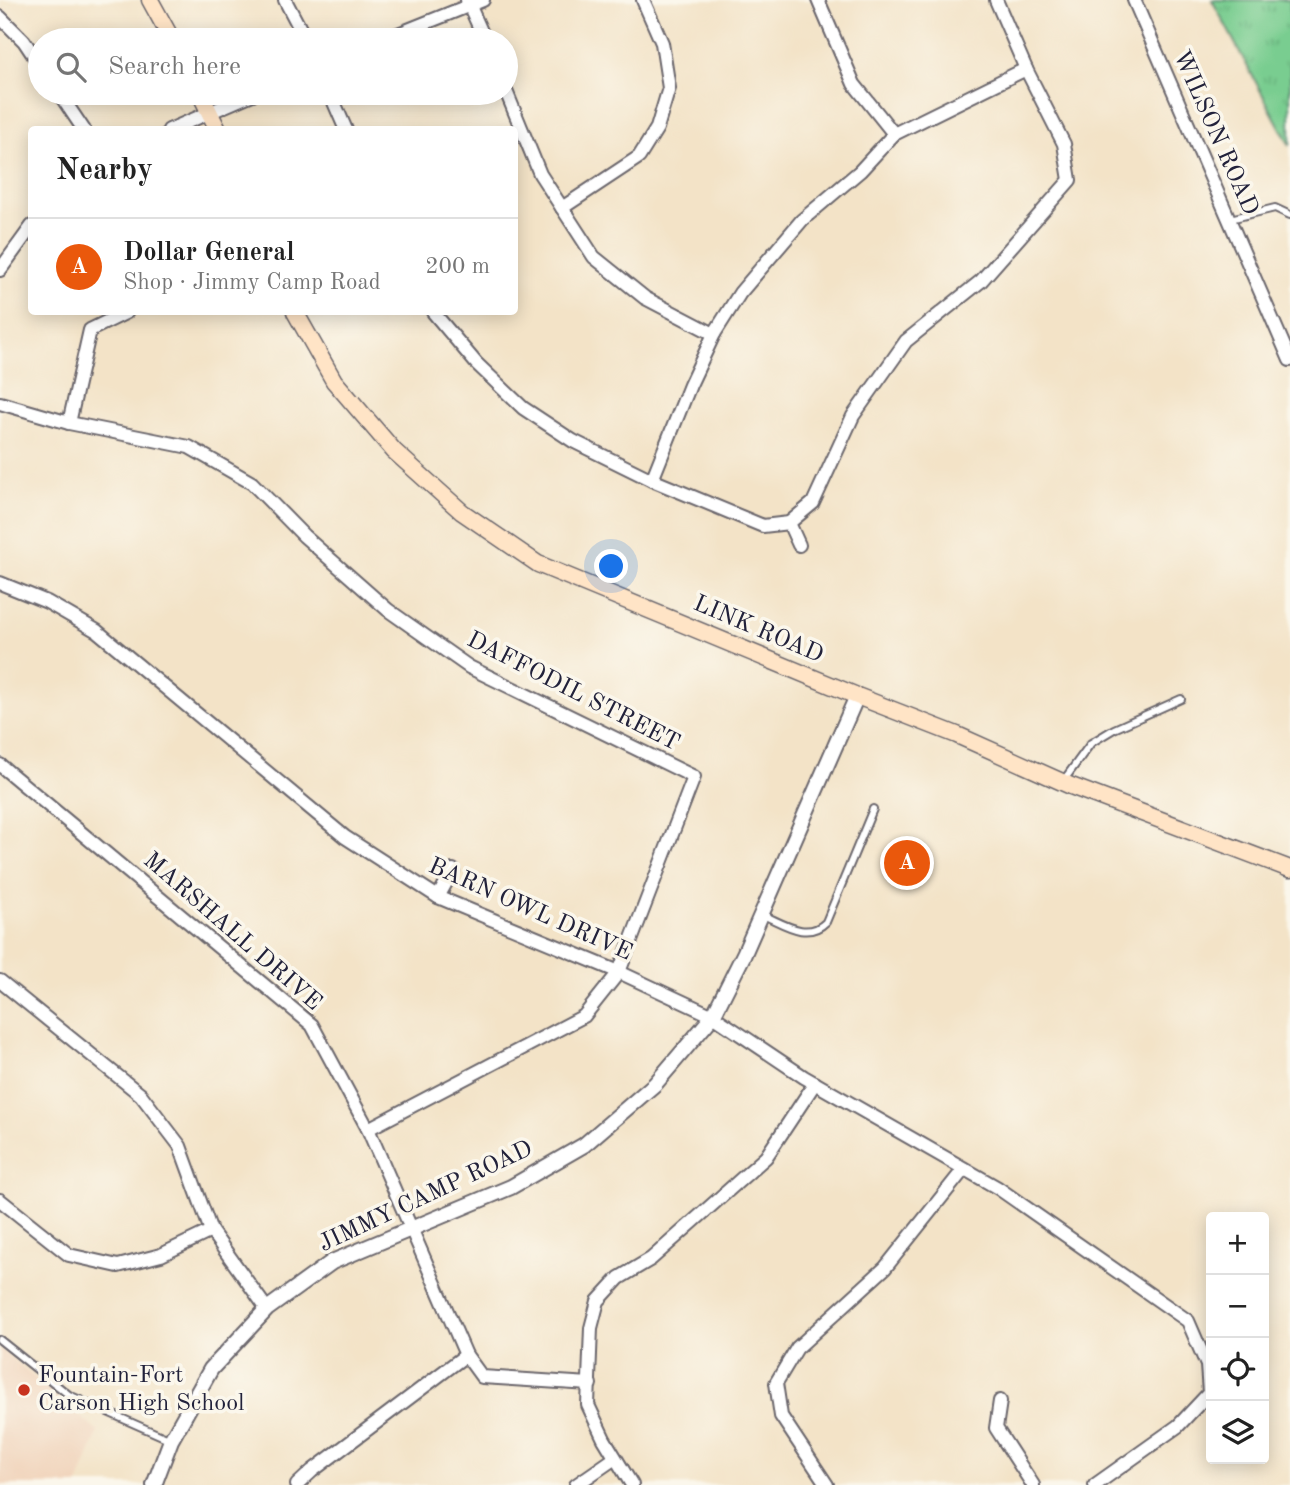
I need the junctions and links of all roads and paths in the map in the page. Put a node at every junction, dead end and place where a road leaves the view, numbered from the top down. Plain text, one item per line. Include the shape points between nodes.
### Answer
1 (150, 0) edge
2 (285, 0) edge
3 (483, 0) edge
4 (643, 0) edge
5 (818, 0) edge
6 (996, 0) edge
7 (1134, 0) edge
8 (469, 3) edge
9 (0, 17) edge
10 (165, 28) edge
11 (300, 28) edge
12 (411, 28) edge
13 (480, 28) edge
14 (28, 47) edge
15 (1026, 69) junction
16 (67, 105) edge
17 (207, 105) edge
18 (227, 105) edge
19 (335, 105) edge
20 (512, 105) edge
21 (211, 112) junction
22 (81, 126) edge
23 (178, 126) edge
24 (216, 126) edge
25 (344, 126) edge
26 (894, 134) junction
27 (562, 208) junction
28 (1290, 215) edge
29 (1230, 219) junction
30 (28, 232) edge
31 (0, 270) edge
32 (121, 315) edge
33 (297, 315) edge
34 (436, 315) edge
35 (714, 334) junction
36 (1290, 360) edge
37 (0, 403) edge
38 (69, 423) junction
39 (652, 480) junction
40 (789, 523) junction
41 (799, 545) dead end
42 (0, 583) edge
43 (857, 696) junction
44 (1181, 699) dead end
45 (0, 765) edge
46 (1063, 782) junction
47 (873, 809) dead end
48 (1290, 869) edge
49 (453, 870) dead end
50 (438, 897) junction
51 (761, 914) junction
52 (619, 972) junction
53 (0, 981) edge
54 (713, 1016) junction
55 (815, 1083) junction
56 (368, 1129) junction
57 (964, 1169) junction
58 (0, 1200) edge
59 (410, 1229) junction
60 (211, 1231) junction
61 (267, 1310) junction
62 (0, 1340) edge
63 (466, 1355) junction
64 (1206, 1359) edge
65 (590, 1384) junction
66 (1206, 1397) edge
67 (1000, 1401) dead end
68 (170, 1440) junction
69 (615, 1458) junction
70 (154, 1485) edge
71 (297, 1485) edge
72 (576, 1485) edge
73 (632, 1485) edge
74 (827, 1485) edge
75 (1033, 1485) edge
76 (1095, 1485) edge

1 - 10 main road
2 - 11 street
3 - 8 street
4 - 27 street via 662,43 669,88 657,128 639,157
5 - 26 street via 854,84
6 - 15 street
7 - 29 street, WILSON ROAD
8 - 12 street
8 - 13 street
9 - 14 street
15 - 26 street
15 - 40 street via 1063,145 1070,180 981,281 906,341 853,416 814,503
16 - 22 street
17 - 21 main road
18 - 21 street
19 - 25 street
20 - 27 street via 540,174
21 - 23 street
21 - 24 main road
26 - 35 street via 860,171 802,220 740,293
27 - 35 street via 594,257 645,298
28 - 29 lane via 1275,208
29 - 36 street, WILSON ROAD
30 - 31 street
32 - 38 street via 90,330
33 - 43 main road, LINK ROAD via 334,381 394,452 462,512 538,564
34 - 39 street via 523,408 573,441
35 - 39 street
37 - 38 street, DAFFODIL STREET
38 - 52 street, DAFFODIL STREET via 189,447 242,477 388,610 469,667 694,777
39 - 40 street via 763,526
40 - 41 street
42 - 50 street, BARN OWL DRIVE via 47,602 97,632 345,837
43 - 46 main road, LINK ROAD
43 - 51 street, JIMMY CAMP ROAD
44 - 46 lane via 1091,743
45 - 56 street, MARSHALL DRIVE via 312,1025
46 - 48 main road, LINK ROAD
47 - 51 lane via 820,928 803,932
49 - 50 street
50 - 52 street, BARN OWL DRIVE
51 - 54 street, JIMMY CAMP ROAD
52 - 54 street, BARN OWL DRIVE
52 - 56 street, DAFFODIL STREET via 584,1016
53 - 60 street via 141,1095 180,1146
54 - 55 street, BARN OWL DRIVE
54 - 59 street, JIMMY CAMP ROAD via 655,1084 584,1145 511,1187
55 - 57 street, BARN OWL DRIVE
55 - 65 street via 766,1157 651,1259 619,1278 598,1301 591,1328
56 - 59 street, MARSHALL DRIVE
57 - 64 street, BARN OWL DRIVE via 1188,1321
57 - 74 street via 885,1268 796,1348 776,1383 781,1416
58 - 60 street via 69,1255 118,1266 161,1255
59 - 61 street, JIMMY CAMP ROAD via 332,1262
59 - 63 street, MARSHALL DRIVE
60 - 61 street
61 - 68 street, JIMMY CAMP ROAD via 211,1369
62 - 68 lane via 69,1395
63 - 65 street, MARSHALL DRIVE via 482,1377
63 - 71 street
65 - 69 street via 588,1405
66 - 76 street, BARN OWL DRIVE via 1178,1426
67 - 75 street via 996,1428
68 - 70 street, JIMMY CAMP ROAD
69 - 72 street
69 - 73 street

